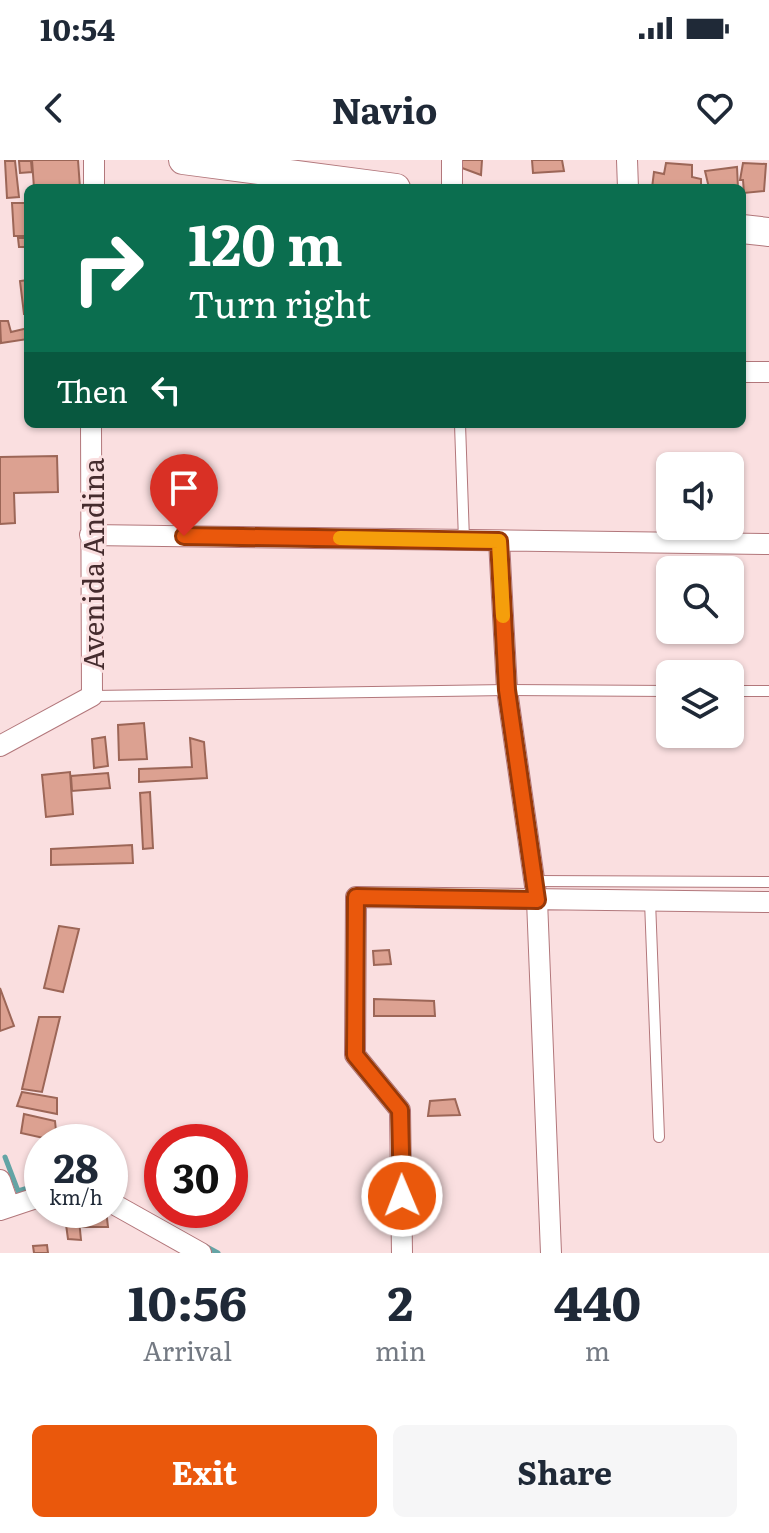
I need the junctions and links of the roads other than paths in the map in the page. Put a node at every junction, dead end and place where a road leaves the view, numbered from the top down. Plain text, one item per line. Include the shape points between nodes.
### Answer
1 (94, 160) edge
2 (183, 160) edge
3 (452, 160) edge
4 (627, 160) edge
5 (293, 168) edge
6 (94, 184) edge
7 (375, 184) edge
8 (452, 184) edge
9 (628, 184) edge
10 (746, 229) edge
11 (769, 232) edge
12 (746, 372) edge
13 (769, 372) edge
14 (91, 428) edge
15 (460, 428) edge
16 (90, 535) junction
17 (464, 540) junction
18 (499, 541) junction
19 (769, 544) edge
20 (507, 690) junction
21 (656, 691) edge
22 (744, 691) edge
23 (769, 691) edge
24 (92, 696) junction
25 (0, 746) edge
26 (769, 882) edge
27 (536, 891) junction
28 (650, 901) junction
29 (769, 902) edge
30 (659, 1137) dead end
31 (0, 1180) edge
32 (5, 1208) edge
33 (128, 1212) edge
34 (201, 1253) edge
35 (402, 1253) edge
36 (551, 1253) edge

1 - 6 street
2 - 5 street
3 - 8 street
4 - 9 street
5 - 7 street
10 - 11 street
12 - 13 street
14 - 16 street, Avenida Andina
15 - 17 lane
16 - 17 street
16 - 24 street, Avenida Andina
17 - 18 street
18 - 19 street
18 - 20 street
20 - 21 lane
20 - 24 lane
20 - 27 street
22 - 23 lane
24 - 25 street, Avenida Andina
26 - 27 lane
27 - 28 street
27 - 35 street via 356,897 355,1055 400,1110
27 - 36 street
28 - 29 street
28 - 30 lane
31 - 32 street
33 - 34 street

